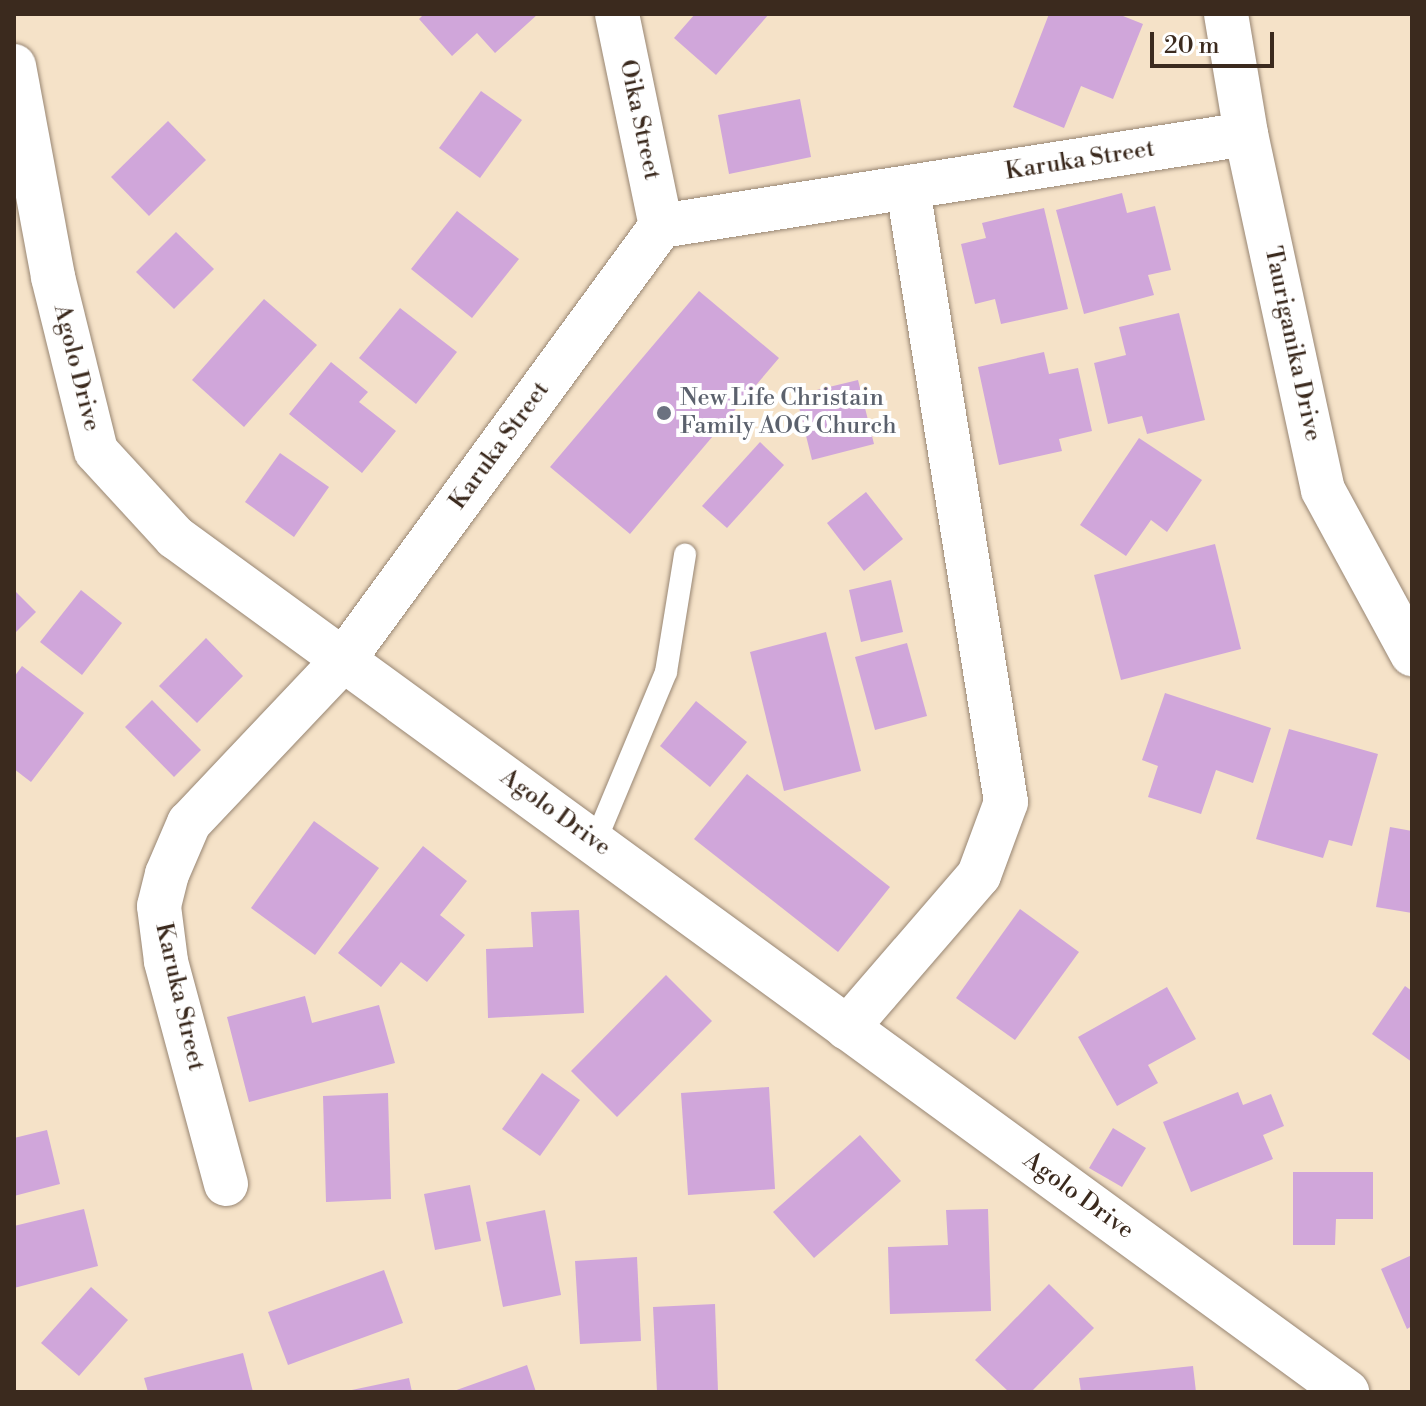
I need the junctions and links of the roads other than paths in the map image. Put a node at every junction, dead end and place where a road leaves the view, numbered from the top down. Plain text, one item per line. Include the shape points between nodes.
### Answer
1 (617, 14) edge
2 (1226, 14) edge
3 (14, 66) edge
4 (1246, 134) junction
5 (908, 189) junction
6 (661, 226) junction
7 (685, 555) dead end
8 (1412, 654) edge
9 (344, 659) junction
10 (595, 842) junction
11 (847, 1028) junction
12 (226, 1184) dead end
13 (1347, 1392) edge

1 - 6 street, Oika Street
2 - 4 street, Tauriganika Drive
3 - 9 street, Agolo Drive via 53,277 96,451 175,537
4 - 5 street, Karuka Street
4 - 8 street, Tauriganika Drive via 1323,490
5 - 6 street, Karuka Street
5 - 11 street via 1006,802 979,875
6 - 9 street, Karuka Street
7 - 10 lane via 666,672
9 - 10 street, Agolo Drive
9 - 12 street, Karuka Street via 189,823 159,906 166,961
10 - 11 street, Agolo Drive
11 - 13 street, Agolo Drive

